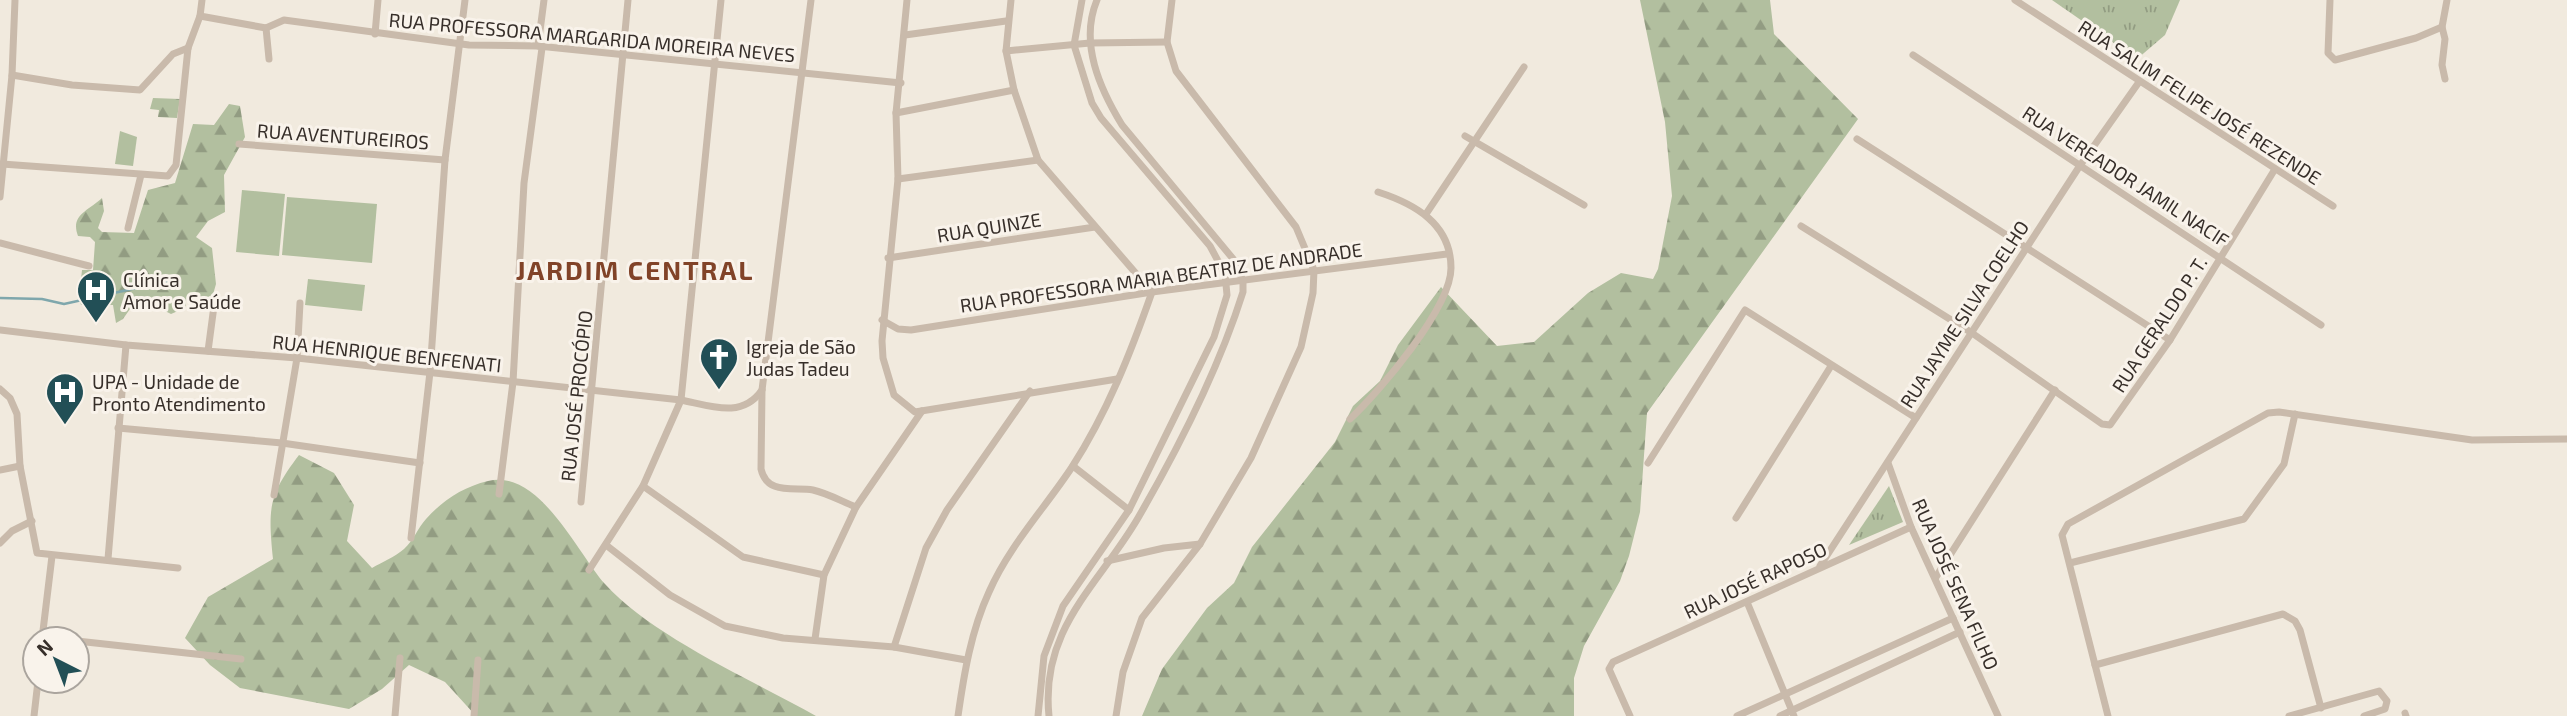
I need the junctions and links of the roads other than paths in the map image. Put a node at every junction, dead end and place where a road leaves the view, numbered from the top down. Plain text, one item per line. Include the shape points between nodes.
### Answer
1 (15, 0) edge
2 (202, 0) edge
3 (378, 0) edge
4 (465, 0) edge
5 (544, 0) edge
6 (628, 0) edge
7 (721, 0) edge
8 (811, 0) edge
9 (907, 0) edge
10 (1010, 0) edge
11 (1082, 0) edge
12 (1097, 0) edge
13 (1172, 0) edge
14 (2014, 0) edge
15 (2330, 0) edge
16 (2447, 0) edge
17 (200, 16) junction
18 (1006, 21) junction
19 (2442, 27) junction
20 (266, 28) junction
21 (375, 34) junction
22 (905, 35) junction
23 (1167, 42) junction
24 (1090, 43) junction
25 (458, 44) junction
26 (1074, 45) junction
27 (540, 47) junction
28 (188, 48) junction
29 (1006, 51) junction
30 (1913, 55) dead end
31 (622, 56) junction
32 (269, 59) dead end
33 (716, 62) junction
34 (1524, 67) dead end
35 (803, 72) junction
36 (12, 75) junction
37 (2445, 79) dead end
38 (2139, 82) junction
39 (901, 83) junction
40 (1014, 90) junction
41 (896, 113) junction
42 (1465, 136) dead end
43 (1857, 139) dead end
44 (1475, 141) junction
45 (239, 144) dead end
46 (445, 160) junction
47 (1038, 160) junction
48 (2, 164) junction
49 (2079, 167) junction
50 (2275, 169) junction
51 (141, 175) junction
52 (898, 179) junction
53 (1378, 192) dead end
54 (0, 197) edge
55 (1584, 205) dead end
56 (2333, 206) dead end
57 (1426, 214) junction
58 (1801, 226) dead end
59 (1095, 227) junction
60 (128, 228) dead end
61 (0, 243) edge
62 (2027, 246) junction
63 (1447, 254) junction
64 (2221, 256) junction
65 (888, 258) junction
66 (89, 266) dead end
67 (1314, 270) junction
68 (1243, 281) junction
69 (1227, 283) junction
70 (1152, 292) junction
71 (300, 303) dead end
72 (214, 306) dead end
73 (882, 320) junction
74 (2321, 325) dead end
75 (0, 330) edge
76 (1972, 333) junction
77 (2170, 340) junction
78 (126, 345) junction
79 (208, 351) junction
80 (297, 358) junction
81 (1830, 366) junction
82 (430, 372) junction
83 (1118, 379) junction
84 (513, 382) junction
85 (0, 389) edge
86 (762, 390) junction
87 (2055, 390) junction
88 (1030, 391) junction
89 (593, 392) junction
90 (681, 400) junction
91 (922, 411) junction
92 (2295, 414) junction
93 (1916, 418) junction
94 (1350, 419) dead end
95 (118, 428) junction
96 (2567, 439) edge
97 (282, 443) junction
98 (420, 463) junction
99 (1648, 463) dead end
100 (1888, 463) junction
101 (20, 466) junction
102 (1073, 466) junction
103 (0, 470) edge
104 (643, 486) junction
105 (499, 494) dead end
106 (274, 495) dead end
107 (581, 502) dead end
108 (856, 507) junction
109 (1129, 510) junction
110 (1736, 519) dead end
111 (32, 521) junction
112 (1911, 527) junction
113 (411, 538) dead end
114 (0, 543) edge
115 (1200, 544) junction
116 (606, 545) junction
117 (52, 556) junction
118 (107, 559) junction
119 (1106, 562) junction
120 (2070, 563) junction
121 (1820, 566) junction
122 (178, 568) dead end
123 (589, 570) dead end
124 (824, 575) junction
125 (1936, 577) junction
126 (1747, 602) junction
127 (1953, 618) junction
128 (44, 625) edge
129 (1960, 632) junction
130 (815, 639) junction
131 (91, 643) edge
132 (894, 647) junction
133 (400, 658) dead end
134 (241, 659) dead end
135 (478, 660) dead end
136 (966, 660) junction
137 (2095, 664) junction
138 (1783, 694) junction
139 (36, 695) edge
140 (2321, 708) junction
141 (1792, 713) edge
142 (34, 716) edge
143 (395, 716) edge
144 (474, 716) edge
145 (958, 716) edge
146 (1038, 716) edge
147 (1049, 716) edge
148 (1116, 716) edge
149 (1630, 716) edge
150 (1737, 716) edge
151 (1780, 716) edge
152 (1998, 716) edge
153 (2108, 716) edge
154 (2289, 716) edge
155 (2364, 716) edge

1 - 36 street
2 - 17 street
3 - 21 street
4 - 25 street
5 - 27 street
6 - 31 street, RUA JOSÉ PROCÓPIO
7 - 33 street
8 - 35 street
9 - 22 street
10 - 18 street
11 - 26 street
12 - 24 street
13 - 23 street
14 - 38 street, RUA SALIM FELIPE JOSÉ REZENDE
15 - 19 street via 2328,53 2335,61
16 - 19 street
17 - 20 street, RUA PROFESSORA MARGARIDA MOREIRA NEVES
17 - 28 street
18 - 22 street
18 - 29 street
19 - 37 street
20 - 21 street, RUA PROFESSORA MARGARIDA MOREIRA NEVES via 284,20
20 - 32 street
21 - 25 street, RUA PROFESSORA MARGARIDA MOREIRA NEVES
22 - 39 street
23 - 24 street
23 - 67 street via 1175,71 1281,205
24 - 26 street
24 - 68 street via 1098,81 1122,125 1224,247
25 - 27 street, RUA PROFESSORA MARGARIDA MOREIRA NEVES
25 - 46 street
26 - 29 street
26 - 69 street via 1101,118 1210,246
27 - 31 street, RUA PROFESSORA MARGARIDA MOREIRA NEVES
27 - 84 street via 524,183
28 - 36 street via 173,54 140,90
28 - 51 street via 176,165 162,177
29 - 40 street
30 - 49 street, RUA VEREADOR JAMIL NACIF
31 - 33 street, RUA PROFESSORA MARGARIDA MOREIRA NEVES
31 - 89 street, RUA JOSÉ PROCÓPIO
33 - 35 street, RUA PROFESSORA MARGARIDA MOREIRA NEVES
33 - 90 street
34 - 44 street
35 - 39 street, RUA PROFESSORA MARGARIDA MOREIRA NEVES
35 - 86 street
36 - 48 street
38 - 49 street, RUA JAYME SILVA COELHO
38 - 50 street, RUA SALIM FELIPE JOSÉ REZENDE
39 - 41 street
40 - 41 street
40 - 47 street
41 - 52 street
42 - 44 street
43 - 62 street
44 - 55 street
44 - 57 street
45 - 46 street, RUA AVENTUREIROS
46 - 82 street
47 - 52 street
47 - 59 street
48 - 51 street
48 - 54 street
49 - 62 street, RUA JAYME SILVA COELHO
49 - 64 street, RUA VEREADOR JAMIL NACIF
50 - 56 street, RUA SALIM FELIPE JOSÉ REZENDE
50 - 64 street, RUA GERALDO P. T.
51 - 60 street
52 - 65 street
53 - 57 street
57 - 63 street via 1442,233
58 - 76 street
59 - 65 street, RUA QUINZE
59 - 70 street
61 - 66 street
62 - 76 street, RUA JAYME SILVA COELHO
62 - 77 street
63 - 67 street, RUA PROFESSORA MARIA BEATRIZ DE ANDRADE
63 - 94 street via 1449,283 1422,332 1392,374
64 - 74 street, RUA VEREADOR JAMIL NACIF
64 - 77 street, RUA GERALDO P. T.
65 - 73 street
67 - 68 street, RUA PROFESSORA MARIA BEATRIZ DE ANDRADE
67 - 115 street via 1308,322 1286,385 1251,458
68 - 69 street, RUA PROFESSORA MARIA BEATRIZ DE ANDRADE
68 - 119 street via 1236,313 1183,433 1137,520
69 - 70 street, RUA PROFESSORA MARIA BEATRIZ DE ANDRADE
69 - 109 street via 1214,337
70 - 73 street, RUA PROFESSORA MARIA BEATRIZ DE ANDRADE via 911,330
70 - 83 street
71 - 80 street
72 - 79 street
73 - 91 street via 883,358 894,395 907,408
75 - 78 street, RUA HENRIQUE BENFENATI
76 - 87 street
76 - 93 street, RUA JAYME SILVA COELHO
77 - 87 street, RUA GERALDO P. T. via 2113,424 2102,424
78 - 79 street, RUA HENRIQUE BENFENATI
78 - 95 street
79 - 80 street, RUA HENRIQUE BENFENATI
80 - 82 street, RUA HENRIQUE BENFENATI
80 - 97 street
81 - 93 street
81 - 99 street via 1745,310
81 - 110 street
82 - 84 street, RUA HENRIQUE BENFENATI
82 - 98 street
83 - 88 street
83 - 102 street
84 - 89 street, RUA HENRIQUE BENFENATI
84 - 105 street
85 - 101 street via 14,405
86 - 90 street, RUA HENRIQUE BENFENATI via 738,409
86 - 108 street via 760,460 764,479 775,487 814,490
87 - 125 street
88 - 91 street
88 - 132 street via 926,548
89 - 90 street, RUA HENRIQUE BENFENATI
89 - 107 street, RUA JOSÉ PROCÓPIO
90 - 104 street
91 - 108 street
92 - 96 street via 2472,440
92 - 120 street via 2268,413 2068,524 2063,535
92 - 120 street via 2284,464 2244,519
93 - 100 street, RUA JAYME SILVA COELHO
95 - 97 street
95 - 118 street
97 - 98 street
97 - 106 street
98 - 113 street
100 - 112 street, RUA JOSÉ SENA FILHO
100 - 121 street, RUA JAYME SILVA COELHO
101 - 103 street
101 - 111 street
102 - 109 street
102 - 136 street via 1028,525 989,592
104 - 116 street
104 - 124 street via 743,557
108 - 124 street
109 - 146 street via 1063,606 1044,656
111 - 114 street
111 - 117 street via 37,553
112 - 121 street, RUA JOSÉ RAPOSO
112 - 125 street, RUA JOSÉ SENA FILHO
115 - 119 street
115 - 148 street via 1142,618 1123,672
116 - 123 street
116 - 130 street via 670,595 725,626 783,638
117 - 118 street
117 - 128 street
118 - 122 street
119 - 147 street via 1070,614 1060,638 1051,674
120 - 137 street
121 - 126 street, RUA JOSÉ RAPOSO
124 - 130 street
125 - 127 street, RUA JOSÉ SENA FILHO
126 - 138 street
126 - 149 street, RUA JOSÉ RAPOSO via 1613,662 1609,669
127 - 129 street, RUA JOSÉ SENA FILHO
127 - 138 street
129 - 141 street
129 - 152 street, RUA JOSÉ SENA FILHO
130 - 132 street
131 - 134 street
132 - 136 street
133 - 143 street
135 - 144 street
136 - 145 street
137 - 140 street via 2283,614 2300,630
137 - 153 street
138 - 141 street
138 - 150 street
139 - 142 street
140 - 154 street
140 - 155 street via 2382,692 2388,701 2385,709
141 - 151 street

